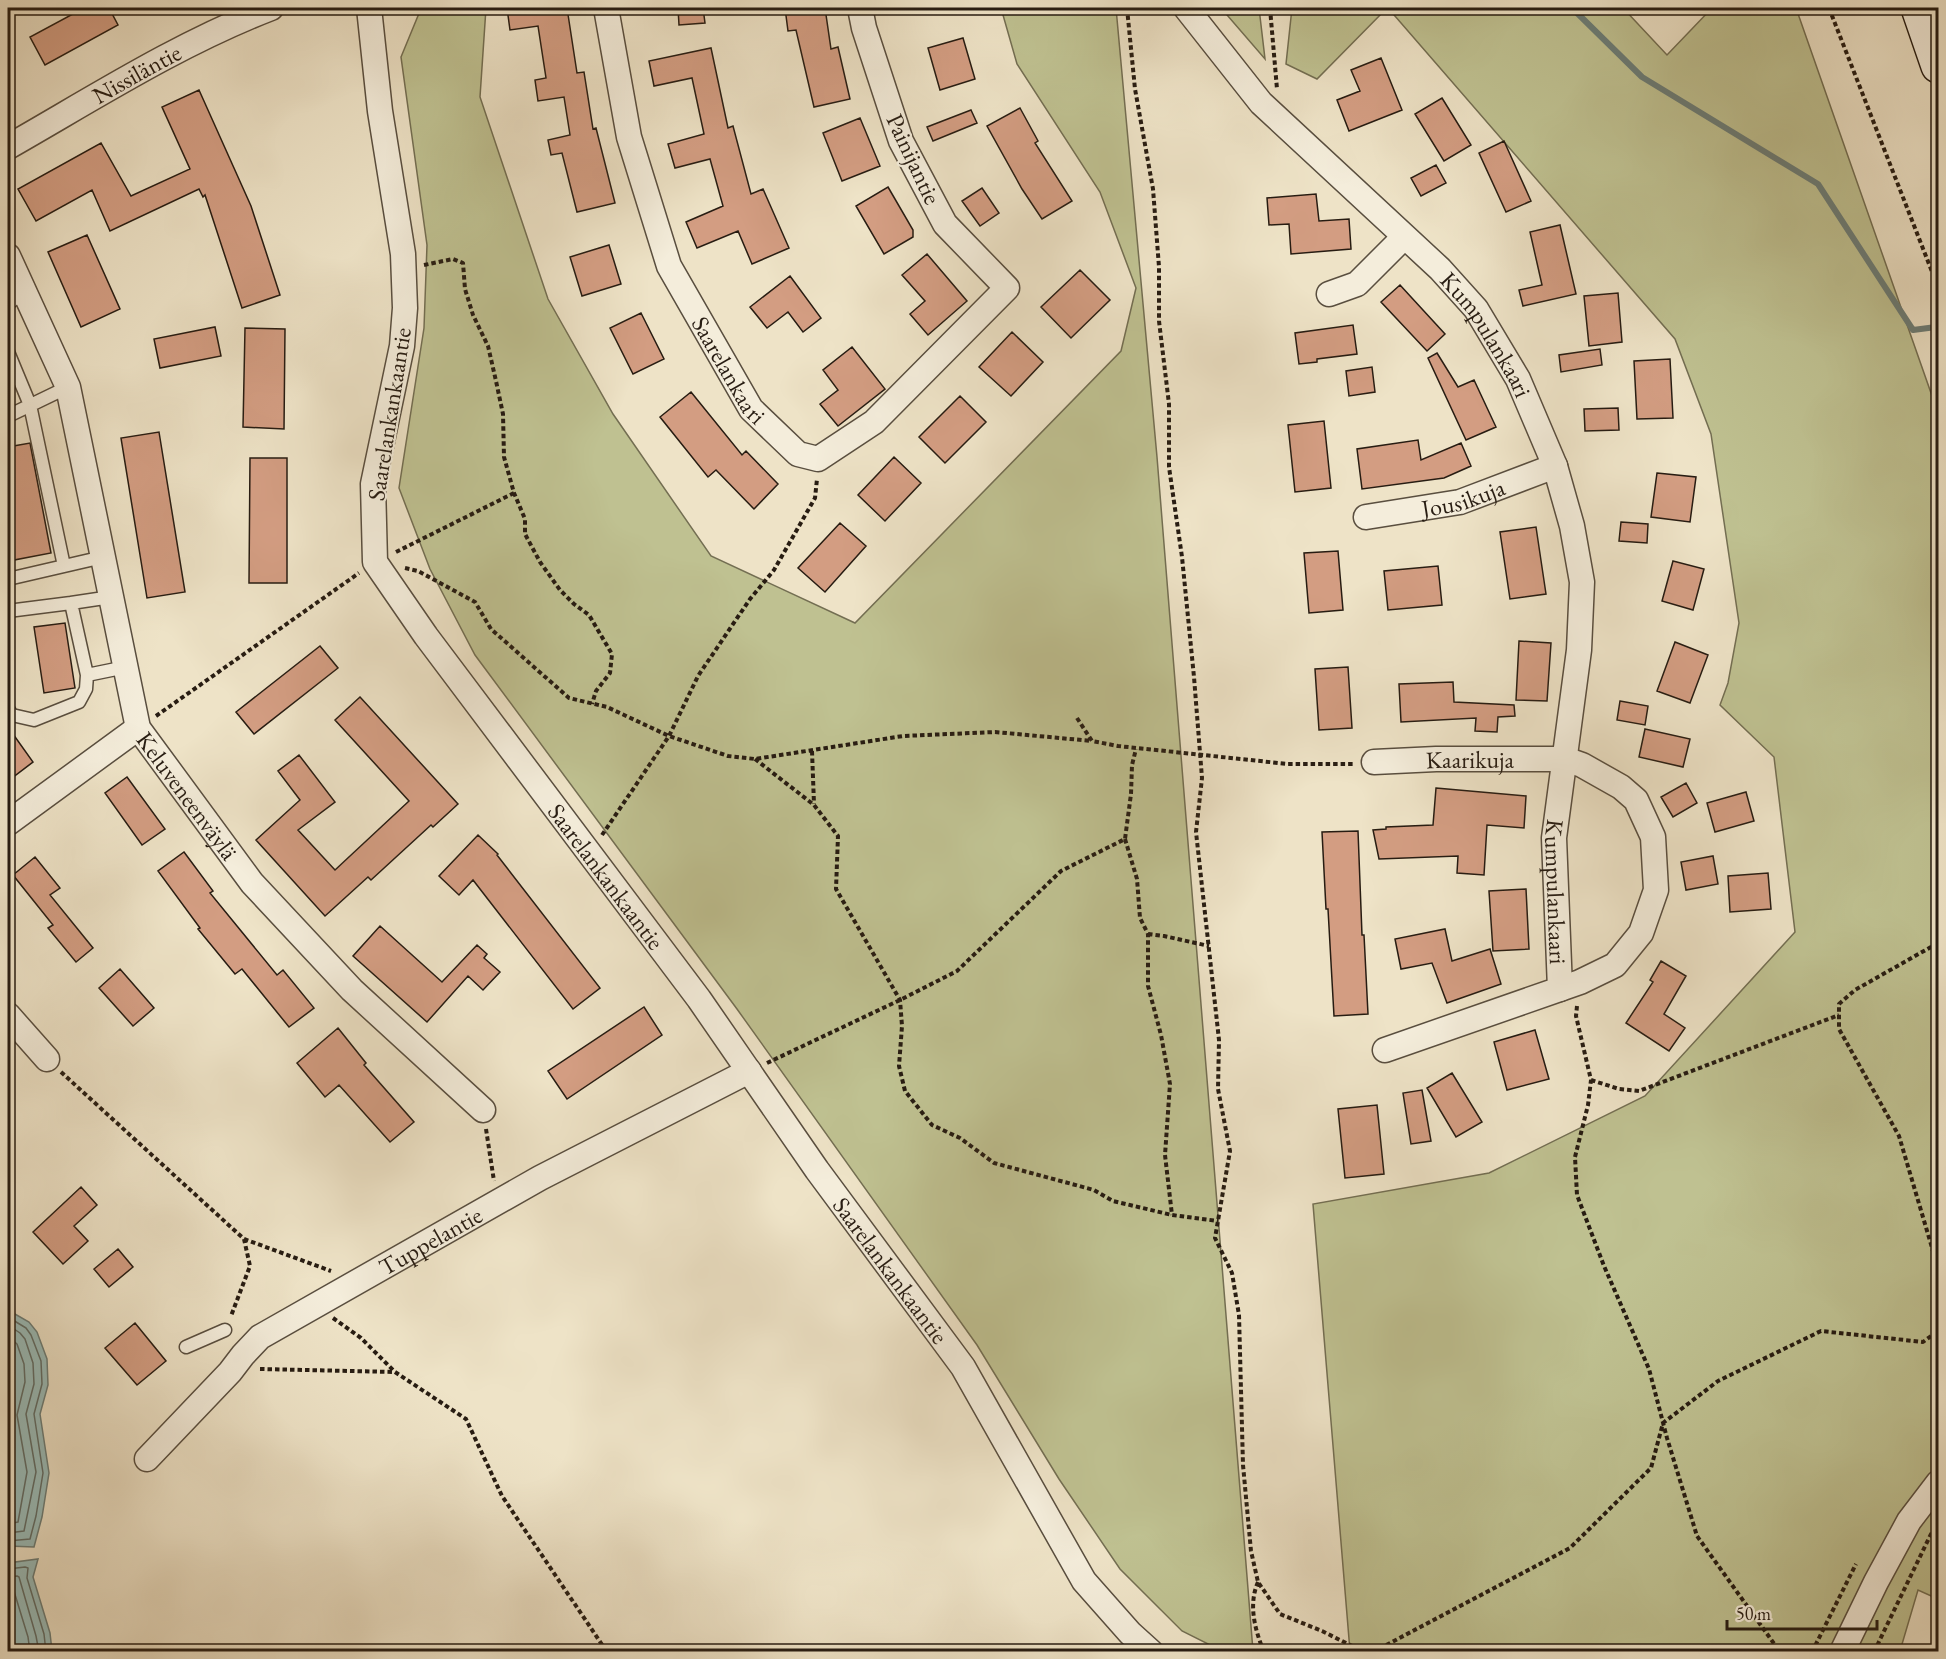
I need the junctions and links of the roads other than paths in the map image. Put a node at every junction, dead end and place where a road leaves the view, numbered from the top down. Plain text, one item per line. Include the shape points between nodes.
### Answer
1 (271, 8) edge
2 (369, 8) edge
3 (606, 8) edge
4 (860, 8) edge
5 (1186, 8) edge
6 (1918, 8) edge
7 (1938, 66) edge
8 (8, 147) edge
9 (1404, 237) junction
10 (8, 256) edge
11 (1007, 288) joint
12 (1329, 294) dead end
13 (16, 298) edge
14 (8, 352) edge
15 (68, 387) junction
16 (30, 405) junction
17 (8, 416) edge
18 (1555, 466) junction
19 (1366, 516) dead end
20 (103, 557) junction
21 (64, 566) junction
22 (8, 579) edge
23 (111, 597) junction
24 (71, 603) junction
25 (8, 611) edge
26 (126, 667) junction
27 (87, 675) junction
28 (8, 709) edge
29 (138, 728) junction
30 (1565, 759) junction
31 (1374, 762) road end
32 (8, 823) edge
33 (1570, 986) junction
34 (8, 1015) edge
35 (1385, 1050) dead end
36 (47, 1059) road end
37 (749, 1071) junction
38 (483, 1110) road end
39 (225, 1330) road end
40 (186, 1347) dead end
41 (147, 1459) dead end
42 (1938, 1483) edge
43 (1150, 1652) edge
44 (1842, 1652) edge

1 - 8 street, Nissiläntie via 179,49
2 - 37 street, Saarelankankaantie via 380,111 403,254 405,308 402,346 373,484 375,562
3 - 11 street, Saarelankaari via 629,137 669,266 751,410 798,454 818,459 874,422
4 - 11 street, Painijantie via 901,141 945,224
5 - 9 street, Kumpulankaari via 1261,103
6 - 7 street
9 - 12 street via 1357,284
9 - 18 street, Kumpulankaari via 1476,309 1518,379
10 - 13 street, Keluveneenväylä
13 - 15 street, Keluveneenväylä
14 - 16 lane
15 - 16 lane
15 - 20 street, Keluveneenväylä
16 - 17 lane
16 - 21 lane
18 - 19 street, Jousikuja via 1460,502
18 - 30 street, Kumpulankaari via 1582,582 1579,650
20 - 21 lane
20 - 23 street, Keluveneenväylä
21 - 22 lane
23 - 24 lane
23 - 26 street, Keluveneenväylä
24 - 25 lane
24 - 27 lane
26 - 27 lane
26 - 29 street, Keluveneenväylä
27 - 28 lane via 86,689 79,702 34,720 12,715
29 - 32 street
29 - 38 street, Keluveneenväylä via 252,883 352,990
30 - 31 street, Kaarikuja
30 - 33 street, Kumpulankaari via 1554,838
30 - 33 street, Kumpulankaari via 1621,787 1636,800 1653,837 1656,891 1641,933 1615,965
33 - 35 street, Kumpulankaari
34 - 36 street
37 - 41 street, Tuppelantie via 498,1202 260,1337
37 - 43 street, Saarelankankaantie via 963,1367 1084,1581
39 - 40 lane
42 - 44 street via 1910,1521

